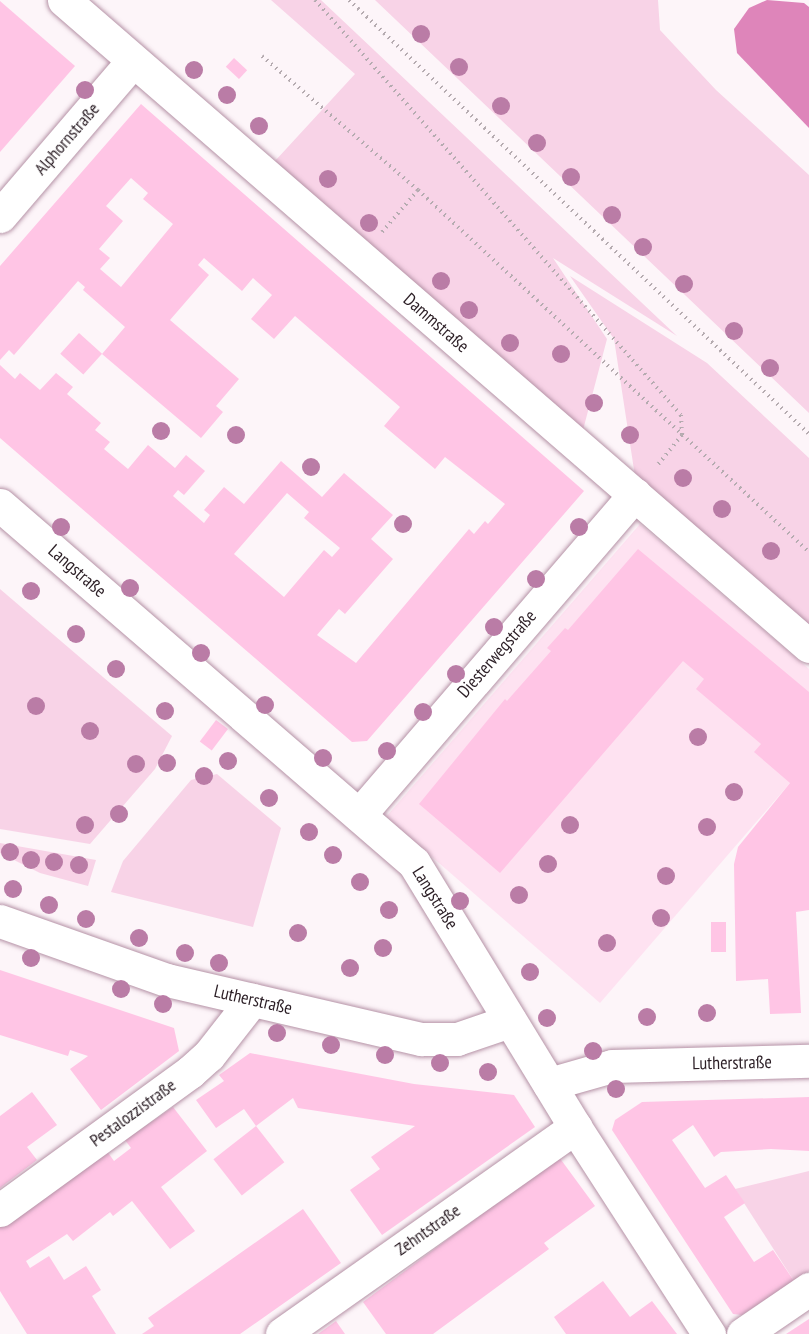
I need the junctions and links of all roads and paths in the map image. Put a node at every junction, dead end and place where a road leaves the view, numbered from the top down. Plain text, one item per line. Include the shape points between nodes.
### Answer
1 (64, 0) edge
2 (315, 0) edge
3 (349, 0) edge
4 (262, 56) dead end
5 (133, 61) junction
6 (418, 190) junction
7 (0, 216) edge
8 (361, 258) junction
9 (809, 434) edge
10 (681, 435) junction
11 (635, 494) junction
12 (0, 505) edge
13 (809, 552) edge
14 (809, 646) edge
15 (358, 815) junction
16 (0, 921) edge
17 (252, 1000) junction
18 (510, 1021) junction
19 (809, 1062) edge
20 (549, 1084) junction
21 (575, 1127) junction
22 (0, 1210) edge
23 (809, 1289) edge
24 (282, 1334) edge
25 (709, 1334) edge
26 (743, 1334) edge

1 - 5 street, Dammstraße
2 - 10 path via 681,415
3 - 9 path
4 - 6 path
5 - 7 street, Alphornstraße
5 - 8 street, Dammstraße
6 - 8 path
6 - 10 path
8 - 11 street, Dammstraße
10 - 11 path
10 - 13 path
11 - 14 street, Dammstraße
11 - 15 street, Diesterwegstraße
12 - 15 street, Langstraße
15 - 18 street, Langstraße via 414,863
16 - 17 street, Lutherstraße via 167,980
17 - 18 street, Lutherstraße via 421,1039 457,1039
17 - 22 street, Pestalozzistraße via 190,1072
18 - 20 street, Langstraße
19 - 20 street, Lutherstraße via 612,1066
20 - 21 street, Langstraße
21 - 24 street, Zehntstraße
21 - 25 street, Langstraße
23 - 26 street

